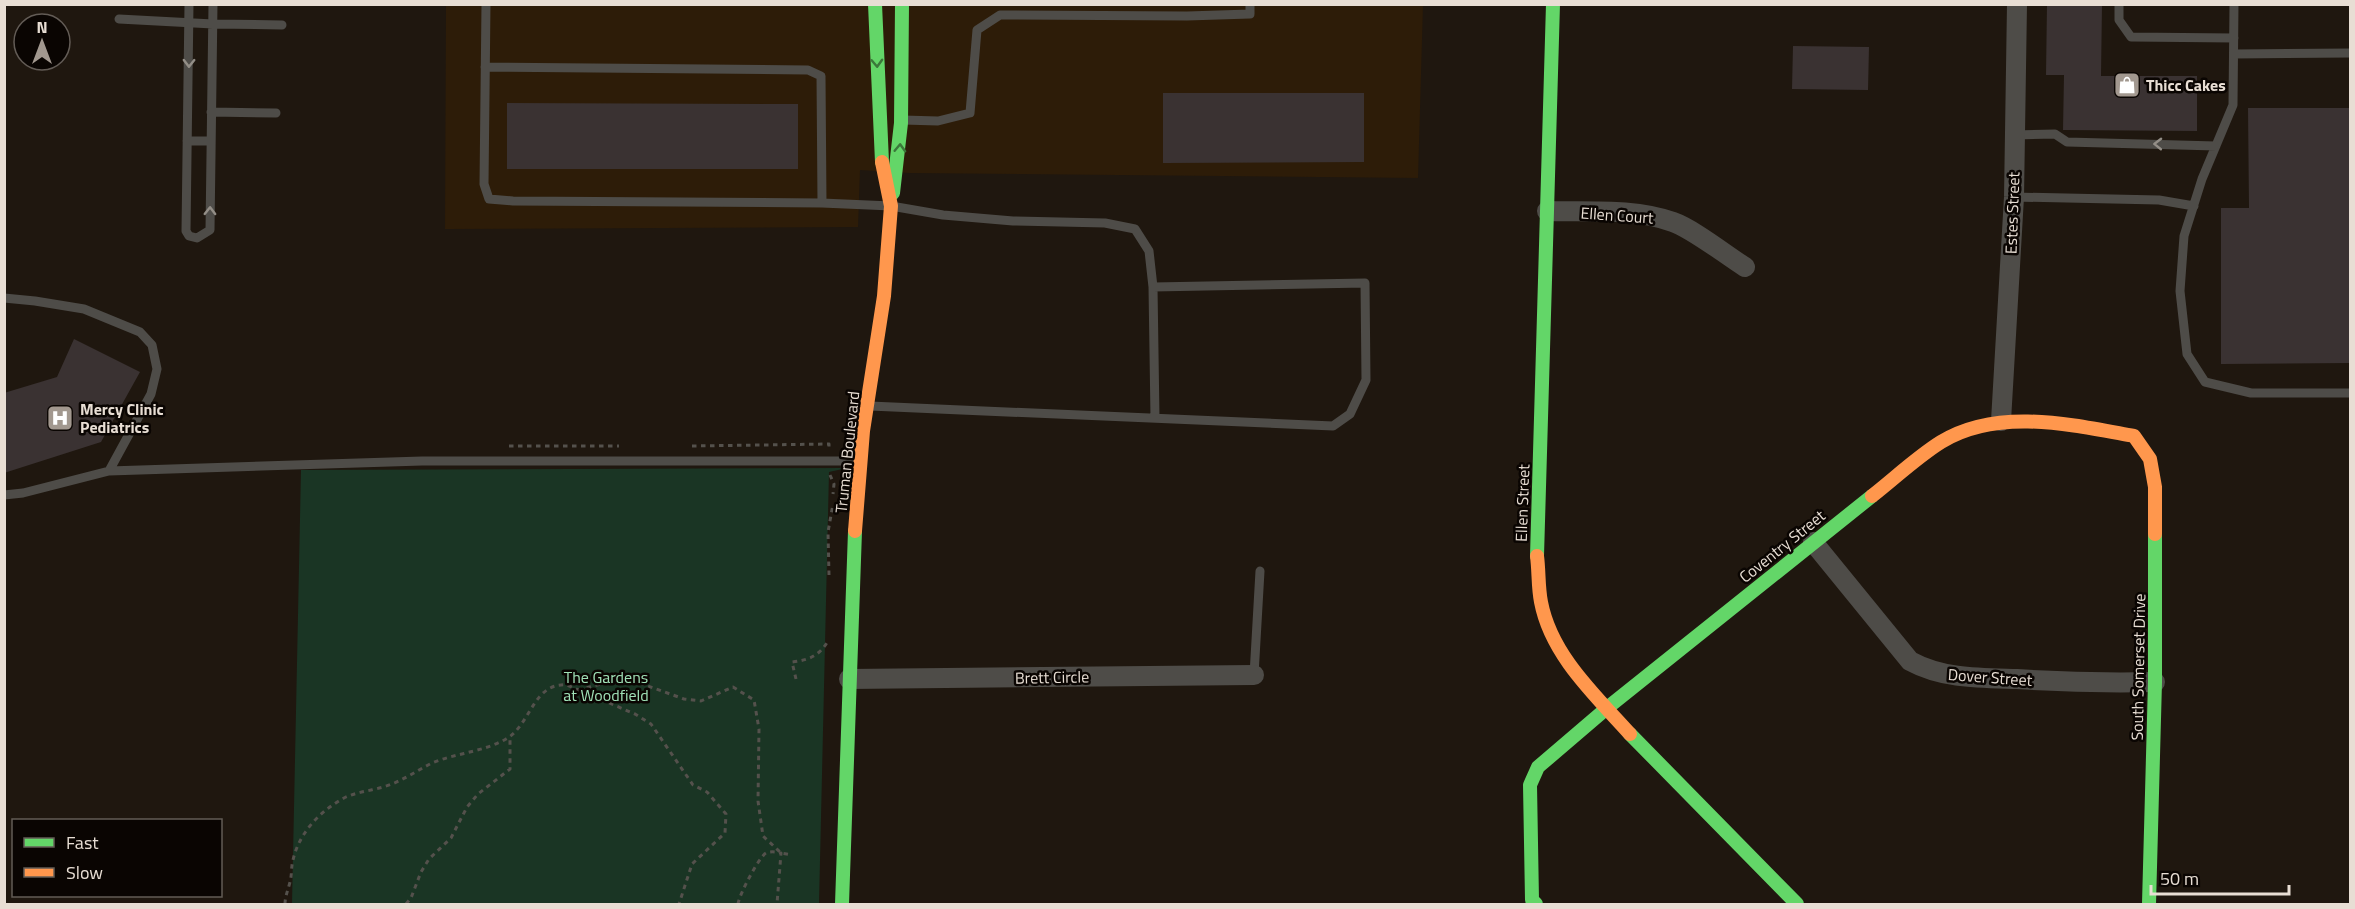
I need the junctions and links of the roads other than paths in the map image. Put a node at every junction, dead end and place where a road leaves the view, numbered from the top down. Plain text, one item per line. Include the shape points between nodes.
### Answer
1 (189, 4) edge
2 (213, 4) edge
3 (486, 4) edge
4 (875, 4) edge
5 (902, 4) edge
6 (1250, 4) edge
7 (1552, 4) edge
8 (2017, 4) edge
9 (2119, 4) edge
10 (2234, 4) edge
11 (119, 19) dead end
12 (189, 22) junction
13 (213, 24) junction
14 (282, 25) dead end
15 (2234, 38) junction
16 (2350, 53) edge
17 (2234, 54) junction
18 (485, 67) junction
19 (211, 112) junction
20 (276, 113) dead end
21 (879, 120) junction
22 (901, 120) junction
23 (2015, 135) junction
24 (187, 141) junction
25 (211, 141) junction
26 (2216, 146) junction
27 (2014, 197) junction
28 (822, 203) junction
29 (891, 206) junction
30 (2194, 206) junction
31 (1547, 211) junction
32 (1745, 267) dead end
33 (1153, 287) junction
34 (4, 298) edge
35 (2350, 393) edge
36 (868, 406) junction
37 (1155, 418) junction
38 (2001, 421) junction
39 (2133, 436) joint
40 (861, 461) junction
41 (109, 471) junction
42 (4, 495) edge
43 (1813, 542) junction
44 (1260, 571) dead end
45 (1254, 675) joint
46 (849, 679) junction
47 (2155, 682) junction
48 (1607, 708) junction
49 (842, 904) edge
50 (1536, 904) edge
51 (1797, 904) edge
52 (2149, 904) edge

1 - 12 lane
2 - 13 lane
3 - 18 lane
4 -> 21 street, Truman Boulevard
5 - 22 street
6 - 22 lane via 1250,15 1000,15 977,30 970,113 938,121
7 - 31 street, Ellen Street
8 - 23 street, Estes Street
9 - 15 lane via 2119,20 2131,37
10 - 15 lane
11 - 12 lane
12 - 13 lane
12 -> 24 lane
13 - 14 lane
13 - 19 lane
15 - 17 lane
16 - 17 lane
17 - 26 lane via 2233,105
18 - 28 lane via 808,70 821,76
18 - 28 lane via 484,184 489,199
19 - 20 lane
19 - 25 lane
21 - 22 lane
21 - 29 street, Truman Boulevard via 881,159
29 -> 22 street via 900,159
26 -> 23 lane via 2067,142 2055,134
23 - 27 street, Estes Street
24 - 25 lane
24 -> 25 lane via 186,231 197,237 210,230
26 - 30 lane
27 - 30 lane via 2159,200
27 - 38 street, Estes Street
28 - 29 lane
29 - 33 lane via 943,215 1106,223 1135,229 1149,251
29 - 36 street, Truman Boulevard via 884,296
30 - 35 lane via 2184,236 2180,291 2187,354 2205,382 2251,393
31 - 32 street, Ellen Court via 1623,213 1675,222
31 - 48 street, Ellen Street via 1537,551 1541,602 1549,630 1572,669
33 - 37 lane
33 - 37 lane via 1365,283 1366,380 1350,414 1333,426
34 - 41 lane via 84,309 141,332 152,345 157,369 151,394
36 - 37 lane
36 - 40 street, Truman Boulevard
38 - 39 street, Coventry Street via 2087,427
38 - 43 street, Coventry Street via 1941,442
39 - 47 street, South Somerset Drive via 2150,459 2155,487
40 - 41 lane via 422,461
40 - 46 street, Truman Boulevard
41 - 42 lane
43 - 47 street, Dover Street via 1910,661 1926,670 1960,676 2084,683
43 - 48 street, Coventry Street
44 - 45 lane
45 - 46 street, Brett Circle
46 - 49 street, Truman Boulevard
47 - 52 street, South Somerset Drive
48 - 50 street, Coventry Street via 1538,767 1530,785 1532,900
48 - 51 street, Ellen Street

